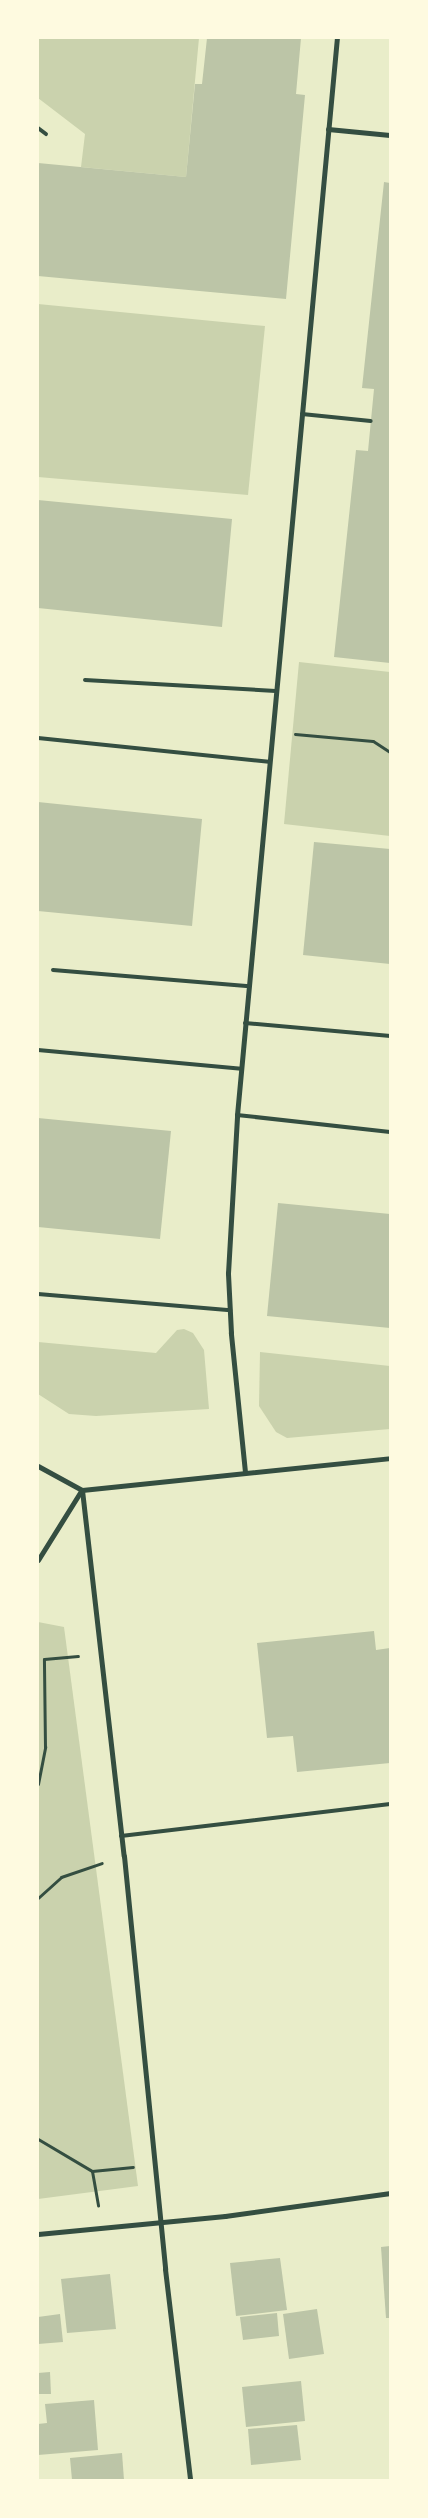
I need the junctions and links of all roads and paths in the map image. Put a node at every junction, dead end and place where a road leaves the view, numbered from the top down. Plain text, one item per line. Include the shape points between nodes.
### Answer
1 (337, 38) edge
2 (38, 128) edge
3 (328, 129) junction
4 (46, 134) dead end
5 (390, 134) edge
6 (302, 414) junction
7 (371, 421) dead end
8 (85, 680) dead end
9 (276, 691) junction
10 (272, 732) junction
11 (38, 738) edge
12 (390, 752) edge
13 (269, 762) junction
14 (54, 970) dead end
15 (249, 986) junction
16 (245, 1023) junction
17 (390, 1036) edge
18 (38, 1050) edge
19 (241, 1069) junction
20 (237, 1115) junction
21 (390, 1132) edge
22 (38, 1294) edge
23 (230, 1310) junction
24 (390, 1458) edge
25 (38, 1466) edge
26 (245, 1472) junction
27 (82, 1490) junction
28 (38, 1560) edge
29 (100, 1654) junction
30 (38, 1784) edge
31 (390, 1804) edge
32 (121, 1836) junction
33 (124, 1856) junction
34 (38, 1898) edge
35 (38, 2139) edge
36 (155, 2165) junction
37 (92, 2171) junction
38 (390, 2193) edge
39 (161, 2222) junction
40 (102, 2227) junction
41 (38, 2234) edge
42 (190, 2480) edge

1 - 3 street
2 - 4 lane
3 - 5 street
3 - 6 street
6 - 7 lane
6 - 9 street
8 - 9 lane
9 - 10 street
10 - 12 path via 373,741
10 - 13 street
11 - 13 lane
13 - 15 street
14 - 15 lane
15 - 16 street
16 - 17 lane
16 - 19 street
18 - 19 lane
19 - 20 street
20 - 21 lane
20 - 23 street via 228,1273
22 - 23 lane
23 - 26 street
24 - 26 street
25 - 27 street
26 - 27 street
27 - 28 street
27 - 29 street
29 - 30 path via 44,1659 45,1747
29 - 32 street
31 - 32 lane
32 - 33 street
33 - 34 path via 61,1877
33 - 36 street
35 - 37 path
36 - 37 path
36 - 39 street
37 - 40 path
38 - 39 street
39 - 40 street
39 - 42 street
40 - 41 street

